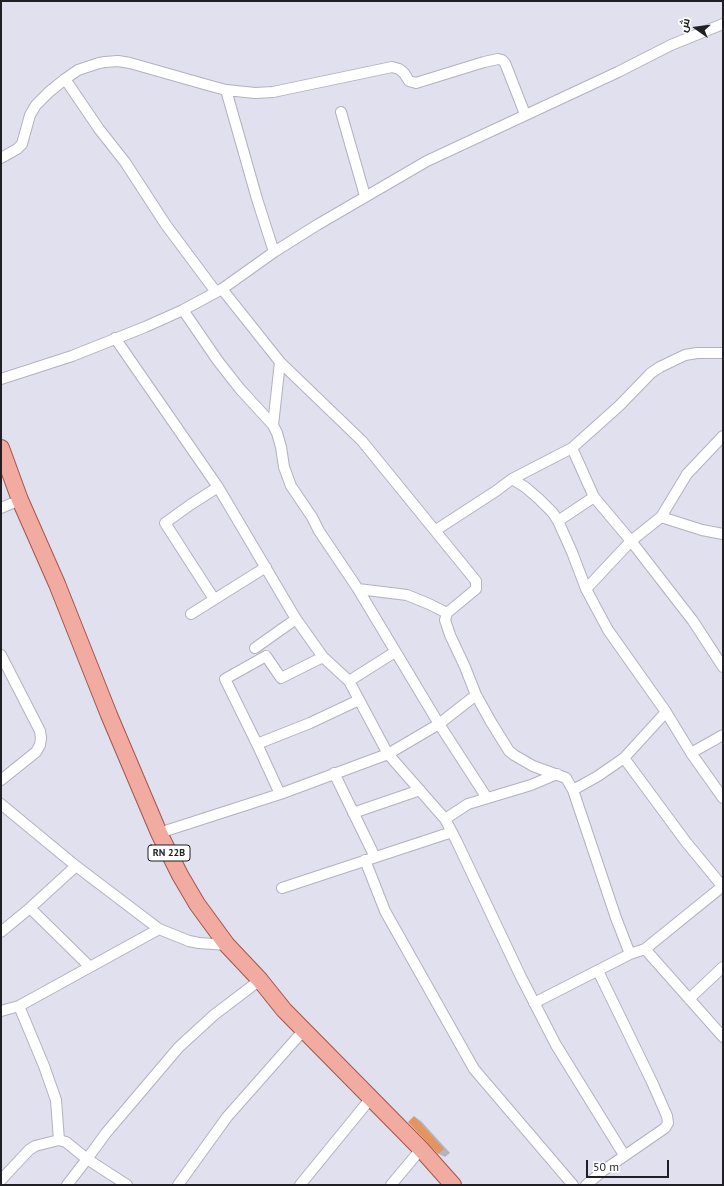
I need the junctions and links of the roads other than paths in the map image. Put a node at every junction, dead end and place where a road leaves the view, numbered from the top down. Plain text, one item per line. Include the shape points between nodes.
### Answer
1 (723, 24) edge
2 (65, 79) junction
3 (226, 90) junction
4 (341, 112) dead end
5 (525, 114) junction
6 (1, 158) edge
7 (365, 196) junction
8 (274, 252) junction
9 (219, 291) junction
10 (184, 310) junction
11 (115, 338) junction
12 (723, 353) edge
13 (280, 362) junction
14 (1, 379) edge
15 (273, 425) junction
16 (723, 436) edge
17 (1, 448) edge
18 (572, 448) junction
19 (512, 479) junction
20 (218, 487) junction
21 (594, 497) junction
22 (20, 500) junction
23 (1, 508) edge
24 (661, 517) junction
25 (558, 521) junction
26 (436, 530) junction
27 (723, 534) edge
28 (632, 541) junction
29 (266, 568) junction
30 (586, 588) junction
31 (358, 589) junction
32 (214, 599) junction
33 (448, 613) junction
34 (192, 614) dead end
35 (296, 619) junction
36 (254, 648) dead end
37 (395, 652) junction
38 (1, 655) edge
39 (324, 657) junction
40 (723, 667) edge
41 (349, 681) junction
42 (476, 695) junction
43 (359, 700) junction
44 (666, 712) junction
45 (439, 724) junction
46 (723, 735) edge
47 (257, 744) junction
48 (691, 753) junction
49 (388, 754) junction
50 (624, 758) junction
51 (334, 773) junction
52 (557, 774) junction
53 (1, 780) edge
54 (420, 790) junction
55 (573, 790) junction
56 (280, 794) junction
57 (487, 798) junction
58 (723, 798) edge
59 (1, 804) edge
60 (353, 813) junction
61 (445, 819) junction
62 (452, 832) junction
63 (159, 833) junction
64 (370, 859) junction
65 (76, 866) junction
66 (723, 886) edge
67 (282, 888) dead end
68 (30, 908) junction
69 (159, 929) junction
70 (1, 932) edge
71 (227, 945) junction
72 (645, 949) junction
73 (630, 954) junction
74 (89, 966) junction
75 (723, 968) edge
76 (598, 971) junction
77 (260, 980) junction
78 (689, 999) junction
79 (534, 1003) junction
80 (19, 1006) junction
81 (3, 1008) edge
82 (303, 1031) junction
83 (722, 1033) edge
84 (371, 1098) junction
85 (59, 1140) junction
86 (421, 1149) junction
87 (624, 1155) junction
88 (87, 1159) junction
89 (1, 1180) edge
90 (67, 1185) edge
91 (127, 1185) edge
92 (178, 1185) edge
93 (300, 1185) edge
94 (391, 1185) edge
95 (453, 1185) edge
96 (574, 1185) edge
97 (586, 1185) edge

1 - 5 street via 671,45
2 - 3 street via 78,70 98,63 118,61
2 - 6 street via 36,105 30,114 22,144
2 - 9 street via 125,162 166,225
3 - 5 street via 273,92 392,67 404,73 409,81 416,83 498,59 505,63
3 - 8 street
4 - 7 street
5 - 7 street via 428,161
7 - 8 street
8 - 9 street
9 - 10 street
9 - 13 street
10 - 11 street
10 - 15 street via 218,361
11 - 14 street via 72,356
11 - 20 street
12 - 18 street via 685,355 660,367
13 - 15 street
13 - 26 street via 362,441
15 - 31 street via 291,486
16 - 24 street via 688,474
17 - 22 main road, RN 22B
18 - 19 street
18 - 21 street
19 - 25 street via 539,499
19 - 26 street
20 - 29 street
20 - 32 street via 190,504 165,524
21 - 25 street
21 - 28 street
22 - 23 street
22 - 63 main road, RN 22B
24 - 27 street
24 - 28 street
25 - 30 street
26 - 33 street via 477,584 476,589
28 - 30 street
28 - 40 street via 693,621
29 - 32 street
29 - 35 street
30 - 44 street via 608,630
31 - 33 street via 407,595
31 - 37 street
32 - 34 street
33 - 42 street via 445,622
35 - 36 street
35 - 39 street
37 - 41 street
37 - 45 street
38 - 53 street via 40,731 41,738 36,752
39 - 41 street
39 - 47 street via 281,678 266,656 225,679
41 - 43 street
42 - 45 street
42 - 52 street via 509,751 518,759
43 - 47 street
43 - 49 street
44 - 48 street
44 - 50 street
45 - 49 street
45 - 57 street
46 - 48 street
47 - 56 street
48 - 58 street
49 - 51 street
49 - 54 street
50 - 55 street
50 - 66 street via 686,842
51 - 56 street
51 - 60 street
52 - 55 street via 566,778
52 - 57 street
54 - 60 street
54 - 61 street
55 - 73 street
56 - 63 street
57 - 61 street via 468,804
59 - 65 street
60 - 64 street
61 - 62 street
62 - 64 street
62 - 79 street
63 - 71 main road, RN 22B via 190,892
64 - 67 street
64 - 96 street via 385,911 474,1069
65 - 68 street
65 - 69 street
66 - 72 street
68 - 70 street
68 - 74 street
69 - 71 street via 188,941
69 - 74 street
71 - 77 main road, RN 22B
72 - 73 street
72 - 78 street
73 - 76 street
74 - 80 street
75 - 78 street
76 - 79 street
76 - 87 street via 667,1116 665,1128
77 - 82 main road, RN 22B
77 - 88 street via 209,1019 179,1047
78 - 83 street
79 - 87 street via 556,1046
80 - 81 street
80 - 85 street via 56,1100
82 - 84 main road, RN 22B
82 - 92 street via 227,1117
84 - 86 main road, RN 22B
84 - 93 street
85 - 88 street via 66,1142
85 - 89 street via 29,1150
86 - 94 street
86 - 95 main road, RN 22B
87 - 97 street
88 - 90 street
88 - 91 street

